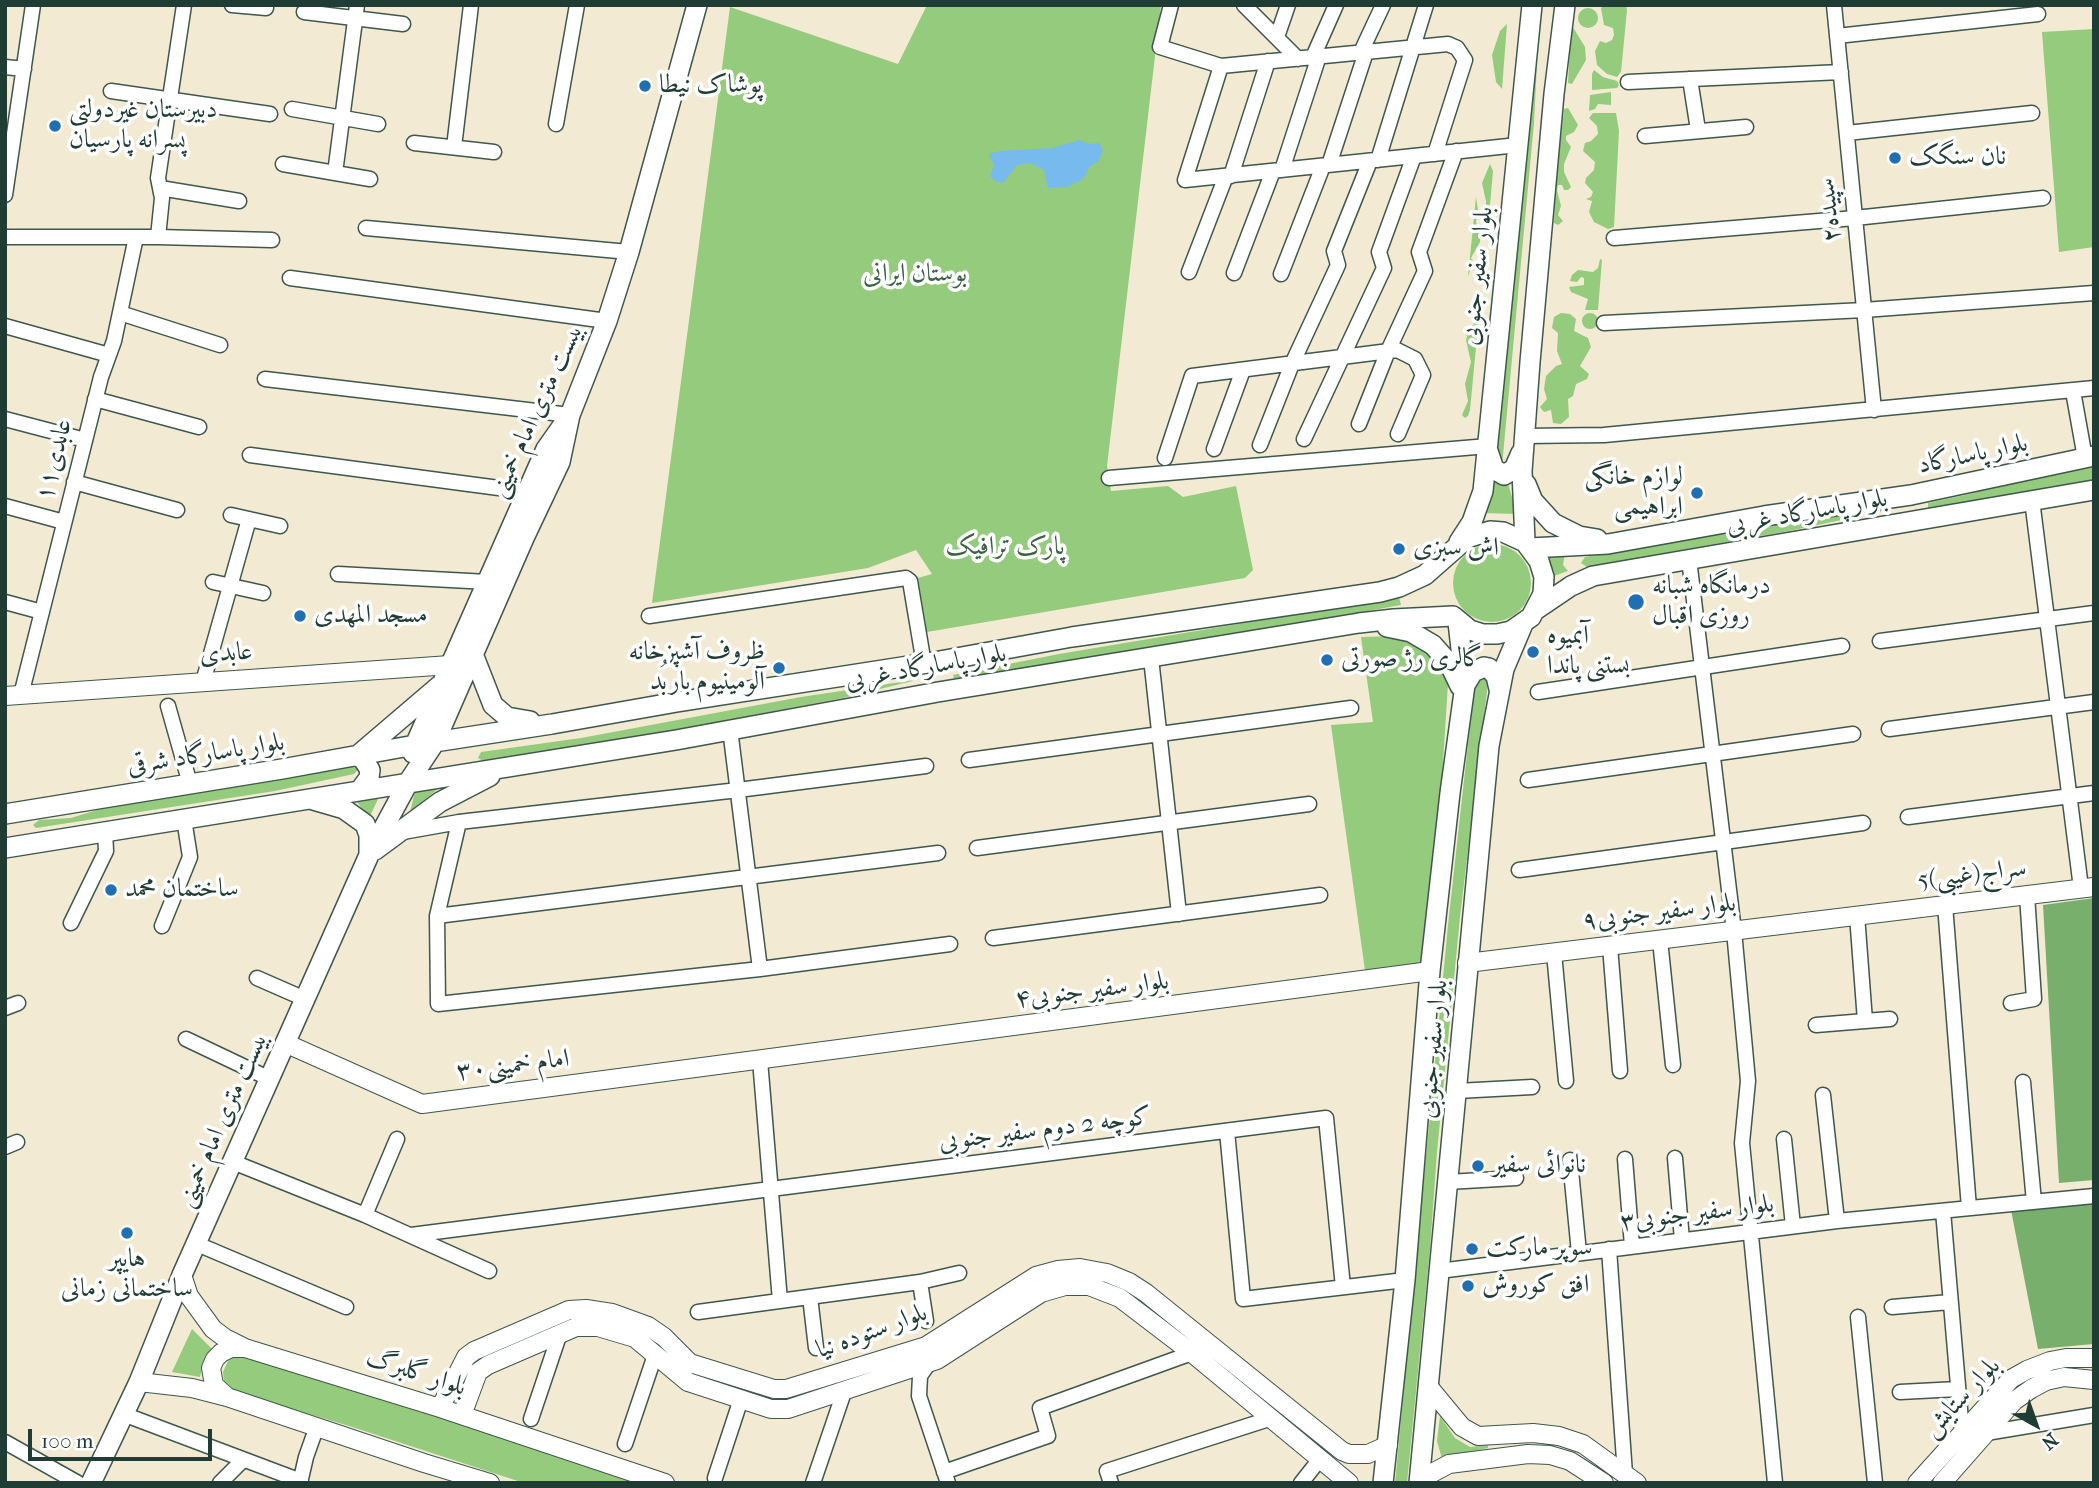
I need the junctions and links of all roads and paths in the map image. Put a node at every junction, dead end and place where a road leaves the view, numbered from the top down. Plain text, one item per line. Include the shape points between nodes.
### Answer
1 (33, 5) edge
2 (184, 5) edge
3 (232, 5) edge
4 (471, 5) edge
5 (577, 5) edge
6 (697, 5) edge
7 (1171, 5) edge
8 (1244, 5) edge
9 (1288, 5) edge
10 (1336, 5) edge
11 (1383, 5) edge
12 (1426, 5) edge
13 (1532, 5) edge
14 (1565, 5) edge
15 (1834, 5) edge
16 (266, 8) dead end
17 (304, 12) dead end
18 (356, 12) edge
19 (2038, 14) dead end
20 (403, 24) dead end
21 (1837, 36) junction
22 (1277, 37) junction
23 (1561, 43) junction
24 (1529, 44) junction
25 (1415, 47) junction
26 (1364, 52) junction
27 (1316, 57) junction
28 (1298, 59) junction
29 (1268, 61) junction
30 (5, 66) edge
31 (1221, 66) junction
32 (24, 69) junction
33 (1841, 72) junction
34 (1690, 79) junction
35 (1628, 82) dead end
36 (111, 91) dead end
37 (171, 99) junction
38 (292, 109) dead end
39 (2032, 113) dead end
40 (270, 114) dead end
41 (342, 117) junction
42 (378, 124) dead end
43 (556, 124) dead end
44 (1746, 127) dead end
45 (1698, 130) junction
46 (1847, 133) junction
47 (1645, 136) dead end
48 (414, 143) dead end
49 (1518, 145) junction
50 (454, 147) junction
51 (494, 152) dead end
52 (1456, 152) junction
53 (1435, 154) junction
54 (1414, 156) junction
55 (1374, 160) junction
56 (283, 164) dead end
57 (1326, 166) junction
58 (7, 168) edge
59 (1278, 171) junction
60 (335, 173) junction
61 (1228, 176) junction
62 (370, 178) dead end
63 (160, 188) junction
64 (5, 195) edge
65 (2043, 198) dead end
66 (239, 201) dead end
67 (1855, 218) junction
68 (366, 228) dead end
69 (5, 237) edge
70 (136, 237) junction
71 (158, 237) junction
72 (1614, 238) dead end
73 (272, 240) dead end
74 (629, 252) junction
75 (1189, 272) dead end
76 (1234, 273) dead end
77 (1281, 274) dead end
78 (290, 278) dead end
79 (2094, 293) edge
80 (1864, 310) junction
81 (120, 313) junction
82 (607, 321) junction
83 (1604, 323) dead end
84 (5, 326) edge
85 (220, 345) dead end
86 (1388, 351) junction
87 (109, 355) junction
88 (1341, 357) junction
89 (1292, 365) junction
90 (1243, 370) junction
91 (265, 379) dead end
92 (2094, 388) edge
93 (2073, 391) junction
94 (96, 399) junction
95 (1874, 410) junction
96 (570, 415) junction
97 (5, 419) edge
98 (1359, 424) dead end
99 (198, 428) dead end
100 (1398, 434) dead end
101 (1525, 436) junction
102 (1304, 439) dead end
103 (85, 440) junction
104 (1260, 444) dead end
105 (1488, 446) junction
106 (1214, 449) dead end
107 (250, 455) dead end
108 (2089, 457) edge
109 (1165, 458) dead end
110 (1523, 477) junction
111 (1109, 478) dead end
112 (75, 482) junction
113 (2094, 490) edge
114 (529, 492) junction
115 (1911, 495) junction
116 (2032, 500) junction
117 (5, 506) edge
118 (177, 510) dead end
119 (231, 515) dead end
120 (249, 519) junction
121 (1918, 521) junction
122 (64, 522) junction
123 (280, 526) dead end
124 (1528, 545) junction
125 (1606, 545) junction
126 (1452, 551) junction
127 (1689, 559) junction
128 (338, 574) dead end
129 (1596, 576) junction
130 (213, 582) dead end
131 (488, 582) junction
132 (230, 586) junction
133 (262, 593) dead end
134 (5, 602) edge
135 (42, 612) junction
136 (2094, 612) edge
137 (649, 616) dead end
138 (1530, 617) junction
139 (1455, 619) junction
140 (2047, 619) junction
141 (1359, 623) junction
142 (1880, 641) dead end
143 (1842, 646) dead end
144 (473, 654) junction
145 (1151, 658) junction
146 (929, 663) junction
147 (1702, 667) junction
148 (446, 674) junction
149 (203, 682) junction
150 (1499, 689) junction
151 (938, 692) junction
152 (1464, 692) junction
153 (1538, 692) dead end
154 (13, 696) edge
155 (2094, 702) edge
156 (168, 706) dead end
157 (2058, 707) junction
158 (1351, 708) dead end
159 (552, 724) junction
160 (730, 729) junction
161 (1889, 729) dead end
162 (489, 733) junction
163 (1853, 734) dead end
164 (1159, 735) junction
165 (435, 742) junction
166 (415, 745) junction
167 (1712, 754) junction
168 (357, 756) junction
169 (969, 760) dead end
170 (513, 765) junction
171 (926, 766) dead end
172 (491, 769) junction
173 (1528, 780) dead end
174 (408, 781) junction
175 (190, 784) junction
176 (359, 790) junction
177 (738, 790) junction
178 (2094, 793) edge
179 (2070, 797) junction
180 (309, 799) junction
181 (1309, 804) dead end
182 (5, 814) edge
183 (1908, 817) dead end
184 (184, 819) junction
185 (5, 820) edge
186 (459, 822) junction
187 (1169, 822) junction
188 (1863, 823) dead end
189 (105, 831) junction
190 (395, 834) junction
191 (1723, 842) junction
192 (8, 847) edge
193 (977, 848) dead end
194 (938, 853) dead end
195 (369, 855) junction
196 (1519, 870) dead end
197 (748, 878) junction
198 (2087, 887) edge
199 (1320, 895) dead end
200 (2027, 895) junction
201 (1945, 905) junction
202 (1179, 914) junction
203 (1857, 915) junction
204 (437, 916) junction
205 (71, 923) dead end
206 (162, 926) dead end
207 (1734, 931) junction
208 (993, 938) dead end
209 (1660, 940) junction
210 (950, 944) dead end
211 (1610, 946) junction
212 (1554, 953) junction
213 (1467, 963) junction
214 (760, 968) junction
215 (1430, 971) junction
216 (257, 978) dead end
217 (304, 999) junction
218 (2011, 1003) dead end
219 (1890, 1019) dead end
220 (1865, 1021) junction
221 (1816, 1025) dead end
222 (187, 1039) dead end
223 (285, 1043) junction
224 (760, 1060) junction
225 (1673, 1065) dead end
226 (1620, 1071) dead end
227 (268, 1078) junction
228 (1566, 1081) dead end
229 (2023, 1082) dead end
230 (1532, 1087) dead end
231 (1457, 1091) junction
232 (1824, 1095) dead end
233 (1227, 1131) junction
234 (397, 1139) dead end
235 (1784, 1139) dead end
236 (1675, 1158) dead end
237 (1625, 1159) dead end
238 (1570, 1160) dead end
239 (233, 1162) junction
240 (1516, 1178) dead end
241 (1448, 1182) junction
242 (771, 1191) junction
243 (2094, 1196) edge
244 (2034, 1202) junction
245 (1969, 1208) junction
246 (1943, 1211) junction
247 (365, 1215) junction
248 (1836, 1221) junction
249 (1793, 1226) junction
250 (1750, 1232) junction
251 (411, 1235) junction
252 (1682, 1240) junction
253 (197, 1244) junction
254 (1632, 1246) junction
255 (1609, 1249) junction
256 (1579, 1253) junction
257 (489, 1270) dead end
258 (1439, 1270) junction
259 (959, 1273) dead end
260 (182, 1275) junction
261 (1405, 1280) junction
262 (920, 1282) junction
263 (1343, 1287) junction
264 (810, 1297) junction
265 (780, 1301) junction
266 (1950, 1302) junction
267 (346, 1307) dead end
268 (1892, 1307) dead end
269 (698, 1312) dead end
270 (1858, 1317) dead end
271 (926, 1321) dead end
272 (560, 1334) junction
273 (245, 1348) junction
274 (816, 1348) dead end
275 (1192, 1353) junction
276 (655, 1355) junction
277 (2094, 1358) edge
278 (929, 1363) junction
279 (458, 1374) junction
280 (2094, 1380) edge
281 (139, 1381) junction
282 (475, 1382) junction
283 (1428, 1386) junction
284 (1958, 1389) junction
285 (844, 1392) junction
286 (1900, 1392) dead end
287 (227, 1397) junction
288 (741, 1399) junction
289 (440, 1408) junction
290 (123, 1413) junction
291 (462, 1415) junction
292 (2094, 1415) edge
293 (1272, 1418) junction
294 (531, 1419) dead end
295 (317, 1426) junction
296 (1962, 1432) junction
297 (1986, 1433) junction
298 (1496, 1436) junction
299 (5, 1442) edge
300 (625, 1444) dead end
301 (1388, 1445) junction
302 (1342, 1451) junction
303 (1497, 1458) junction
304 (242, 1461) junction
305 (1326, 1464) junction
306 (946, 1477) edge
307 (715, 1478) dead end
308 (1631, 1478) edge
309 (1419, 1481) edge
310 (301, 1482) edge
311 (78, 1483) edge
312 (91, 1483) edge
313 (220, 1483) edge
314 (491, 1483) edge
315 (665, 1483) edge
316 (813, 1483) edge
317 (1111, 1483) edge
318 (1301, 1483) edge
319 (1349, 1483) edge
320 (1383, 1483) edge
321 (1604, 1483) edge
322 (1775, 1483) edge
323 (1875, 1483) edge
324 (1917, 1483) edge
325 (1942, 1483) edge

1 - 32 street
2 - 37 street
3 - 16 street
4 - 50 street
5 - 43 street
6 - 74 main road, بیست متری امام خمینی
7 - 31 street via 1160,47
8 - 22 street
9 - 22 street
10 - 27 street
11 - 26 street
12 - 25 street
13 - 24 main road, بلوار سفیر جنوبی
14 - 23 main road
15 - 21 street, سپیده۲
17 - 18 street
18 - 20 street
18 - 41 street
19 - 21 street
21 - 33 street, سپیده۲
22 - 28 street
23 - 24 main road
23 - 101 main road
24 - 49 main road, بلوار سفیر جنوبی
25 - 26 street
25 - 53 street via 1448,44 1465,60
25 - 55 street
26 - 27 street
26 - 57 street
27 - 28 street
27 - 59 street
28 - 29 street
29 - 31 street
29 - 61 street
30 - 32 street
31 - 61 street via 1185,180
32 - 58 street
33 - 34 street
33 - 46 street, سپیده۲
34 - 35 street
34 - 45 street
36 - 37 street
37 - 40 street
37 - 63 street
38 - 41 street
39 - 46 street
41 - 42 street
41 - 60 street
44 - 45 street
45 - 47 street
46 - 67 street, سپیده۲
48 - 50 street
49 - 52 street
49 - 105 main road, بلوار سفیر جنوبی
50 - 51 street
52 - 53 street
52 - 86 street via 1419,252 1426,271
53 - 54 street
54 - 55 street
54 - 88 street via 1378,251 1384,268
55 - 57 street
55 - 89 street via 1334,251 1338,265
56 - 60 street
57 - 59 street
57 - 77 street
58 - 64 street
59 - 61 street
59 - 76 street
60 - 62 street
61 - 75 street
63 - 66 street
63 - 71 street
65 - 67 street
67 - 72 street
67 - 80 street, سپیده۲
68 - 74 street
69 - 70 street
70 - 71 street
70 - 81 street, عابدی۱۱
71 - 73 street
74 - 82 main road, بیست متری امام خمینی
78 - 82 street
79 - 80 street
80 - 83 street
80 - 95 street, سپیده۲
81 - 85 street
81 - 87 street, عابدی۱۱
82 - 96 main road, بیست متری امام خمینی
84 - 87 street
86 - 88 street
86 - 98 street
86 - 100 street via 1397,350 1415,359 1423,375
87 - 94 street, عابدی۱۱
88 - 89 street
88 - 102 street
89 - 90 street
89 - 104 street
90 - 106 street
90 - 109 street via 1192,376
91 - 96 street
92 - 93 street
93 - 95 street
93 - 108 street
94 - 99 street
94 - 103 street, عابدی۱۱
95 - 101 street via 1604,435
96 - 114 main road, بیست متری امام خمینی via 547,449
96 - 144 main road via 560,462
97 - 103 street
101 - 105 main road via 1517,464 1504,475 1494,469
101 - 110 main road
103 - 112 street, عابدی۱۱
105 - 111 street
105 - 126 main road, بلوار سفیر جنوبی via 1478,508
107 - 114 street
108 - 115 main road, بلوار پاسارگاد
110 - 124 main road
110 - 125 main road via 1533,501 1553,523
112 - 118 street
112 - 122 street, عابدی۱۱
113 - 116 main road, بلوار پاسارگاد غربی
114 - 131 main road, بیست متری امام خمینی
115 - 121 main road
115 - 125 main road, بلوار پاسارگاد
116 - 121 main road, بلوار پاسارگاد غربی
116 - 140 street
117 - 122 street
119 - 120 street
120 - 123 street
120 - 132 street
121 - 127 main road, بلوار پاسارگاد غربی
122 - 135 street, عابدی۱۱
124 - 125 main road, بلوار پاسارگاد
124 - 126 main road, بلوار پاسارگاد via 1503,532 1490,531 1478,533
124 - 138 main road, بلوار سفیر جنوبی via 1544,577 1543,594
125 - 129 main road via 1586,548 1577,559 1581,572
126 - 146 main road, بلوار پاسارگاد غربی via 1425,575 1380,592
127 - 129 main road, بلوار پاسارگاد غربی
127 - 147 street
128 - 131 street
129 - 138 main road, بلوار پاسارگاد غربی via 1571,586
130 - 132 street
131 - 148 main road, بیست متری امام خمینی
132 - 133 street
132 - 149 street
134 - 135 street
135 - 154 street, عابدی۱۱
136 - 140 street
137 - 146 street via 906,578
138 - 139 main road via 1511,631 1497,634 1469,629
138 - 150 main road, بلوار سفیر جنوبی
139 - 141 main road, بلوار پاسارگاد غربی
139 - 152 main road, بلوار سفیر جنوبی
140 - 142 street
140 - 157 street
141 - 145 main road, بلوار پاسارگاد غربی
141 - 152 main road via 1411,632 1433,645
143 - 147 street
144 - 159 main road via 493,705 507,717
144 - 165 main road
145 - 151 main road, بلوار پاسارگاد غربی
145 - 164 street
146 - 151 main road
146 - 159 main road, بلوار پاسارگاد غربی
147 - 153 street
147 - 167 street
148 - 149 street, عابدی
148 - 166 main road, بیست متری امام خمینی
148 - 168 main road
149 - 154 street, عابدی
150 - 152 main road via 1496,676 1484,667 1473,672
150 - 213 main road, بلوار سفیر جنوبی
151 - 160 main road, بلوار پاسارگاد غربی
152 - 215 main road, بلوار سفیر جنوبی
155 - 157 street
156 - 175 street
157 - 161 street
157 - 179 street
158 - 164 street
159 - 162 main road, بلوار پاسارگاد غربی
160 - 170 main road, بلوار پاسارگاد غربی
160 - 177 street
162 - 165 main road, بلوار پاسارگاد غربی
162 - 172 main road via 473,744 470,757
163 - 167 street
164 - 169 street
164 - 187 street
165 - 166 main road, بلوار پاسارگاد غربی
165 - 174 main road
166 - 168 main road, بلوار پاسارگاد شرقی
166 - 174 main road, بیست متری امام خمینی
167 - 173 street
167 - 191 street
168 - 175 main road, بلوار پاسارگاد شرقی
168 - 176 main road via 370,770
170 - 172 main road, بلوار پاسارگاد غربی
170 - 190 main road via 440,802
171 - 177 street
172 - 174 main road, بلوار پاسارگاد غربی
174 - 176 main road
174 - 195 main road, بیست متری امام خمینی
175 - 182 main road, بلوار پاسارگاد شرقی
176 - 180 main road
177 - 186 street
177 - 197 street
178 - 179 street
179 - 183 street
179 - 198 street
180 - 184 main road
180 - 195 main road via 344,808 365,824
181 - 187 street
184 - 189 main road
184 - 206 street via 190,857
185 - 192 main road
186 - 190 street
186 - 204 street
187 - 193 street
187 - 202 street
188 - 191 street
189 - 192 main road
189 - 205 street via 106,851
190 - 195 main road
191 - 196 street
191 - 207 street
194 - 197 street
195 - 217 main road, بیست متری امام خمینی
197 - 204 street
197 - 214 street
198 - 200 street, 5سراج(غیبی)
199 - 202 street
200 - 201 street, 5سراج(غیبی)
200 - 218 street via 2034,999
201 - 203 street, 5سراج(غیبی)
201 - 245 street
202 - 208 street
203 - 207 street, بلوار سفیر جنوبی۹
203 - 220 street
204 - 214 street via 438,1004
207 - 209 street, بلوار سفیر جنوبی۹
207 - 250 street via 1748,1081 1742,1143
209 - 211 street, بلوار سفیر جنوبی۹
209 - 225 street
210 - 214 street
211 - 212 street, بلوار سفیر جنوبی۹
211 - 226 street
212 - 213 street, بلوار سفیر جنوبی۹
212 - 228 street
213 - 231 main road, بلوار سفیر جنوبی
215 - 224 street, بلوار سفیر جنوبی۴
215 - 261 main road, بلوار سفیر جنوبی
216 - 217 street
217 - 223 main road, بیست متری امام خمینی
219 - 220 street
220 - 221 street
222 - 227 street
223 - 224 street, امام خمینی۳۰ via 422,1104
223 - 227 main road, بیست متری امام خمینی
224 - 242 street
227 - 239 main road, بیست متری امام خمینی
229 - 244 street
230 - 231 street
231 - 241 main road, بلوار سفیر جنوبی
232 - 248 street
233 - 242 street, کوچه 2 دوم سفیر جنوبی
233 - 263 street via 1243,1299
233 - 263 street, کوچه 2 دوم سفیر جنوبی via 1326,1118
234 - 247 street
235 - 249 street
236 - 252 street
237 - 254 street
238 - 256 street
239 - 247 street
239 - 253 main road, بیست متری امام خمینی
240 - 241 street
241 - 258 main road, بلوار سفیر جنوبی
242 - 251 street, کوچه 2 دوم سفیر جنوبی
242 - 265 street
243 - 244 street, بلوار سفیر جنوبی۳
244 - 245 street, بلوار سفیر جنوبی۳
245 - 246 street, بلوار سفیر جنوبی۳
246 - 248 street, بلوار سفیر جنوبی۳
246 - 266 street
247 - 251 street
248 - 249 street, بلوار سفیر جنوبی۳
249 - 250 street, بلوار سفیر جنوبی۳
250 - 252 street, بلوار سفیر جنوبی۳
250 - 322 street
251 - 257 street
252 - 254 street, بلوار سفیر جنوبی۳
253 - 260 main road, بیست متری امام خمینی
253 - 267 street
254 - 255 street, بلوار سفیر جنوبی۳
255 - 256 street, بلوار سفیر جنوبی۳
255 - 308 street
256 - 258 street, بلوار سفیر جنوبی۳
258 - 283 main road, بلوار سفیر جنوبی
259 - 262 street
260 - 273 street, بلوار گلبرگ via 189,1296 213,1329
260 - 281 main road, بیست متری امام خمینی
261 - 263 street
261 - 301 main road, بلوار سفیر جنوبی
262 - 264 street
262 - 271 street
264 - 265 street
264 - 274 street
265 - 269 street
266 - 268 street
266 - 284 street
270 - 323 street
272 - 276 street, بلوار ستوده نیا via 576,1327 598,1327 635,1338
272 - 282 street, بلوار ستوده نیا via 488,1365 478,1372
272 - 294 street
273 - 287 street via 221,1353 211,1368 214,1385
273 - 289 street, بلوار گلبرگ
275 - 278 street, بلوار ستوده نیا via 1120,1298 1089,1286 1065,1286 1041,1293
275 - 293 street, بلوار ستوده نیا
275 - 306 street via 1040,1408 1048,1436
276 - 288 street, بلوار ستوده نیا via 688,1382
276 - 300 street
277 - 296 street, بلوار ستایش via 2066,1358 2027,1370 2011,1380
278 - 285 street, بلوار ستوده نیا
278 - 306 street via 920,1376 919,1396
279 - 282 street via 462,1387
279 - 289 street, بلوار ستوده نیا
279 - 302 street, بلوار ستوده نیا via 474,1351 569,1310 586,1309 648,1326 690,1363 774,1390 786,1389 926,1346 1035,1276 1080,1268 1107,1273 1146,1293
280 - 297 street, بلوار ستایش via 2064,1377 2046,1381 2014,1401
281 - 287 street
281 - 290 main road, بیست متری امام خمینی
282 - 291 street, بلوار ستوده نیا
283 - 298 street via 1462,1427 1478,1436
283 - 309 main road, بلوار سفیر جنوبی
284 - 286 street
284 - 296 street
285 - 288 street, بلوار ستوده نیا via 788,1409 771,1409
285 - 316 street
287 - 295 street
288 - 307 street
289 - 291 street, بلوار گلبرگ
290 - 304 street
290 - 312 main road, بیست متری امام خمینی
291 - 315 street, بلوار گلبرگ
292 - 297 street
293 - 305 street, بلوار ستوده نیا
293 - 317 street via 1107,1471
295 - 310 street
295 - 314 street
296 - 324 street, بلوار ستایش
297 - 325 street, بلوار ستایش
298 - 303 street via 1492,1452
298 - 308 street via 1559,1436 1583,1444
299 - 311 street
301 - 302 street via 1368,1454
301 - 320 main road, بلوار سفیر جنوبی
302 - 305 street via 1343,1466
303 - 309 street via 1449,1464
303 - 321 street via 1550,1455 1570,1461
304 - 310 street
304 - 313 street
305 - 318 street
305 - 319 street, بلوار ستوده نیا

